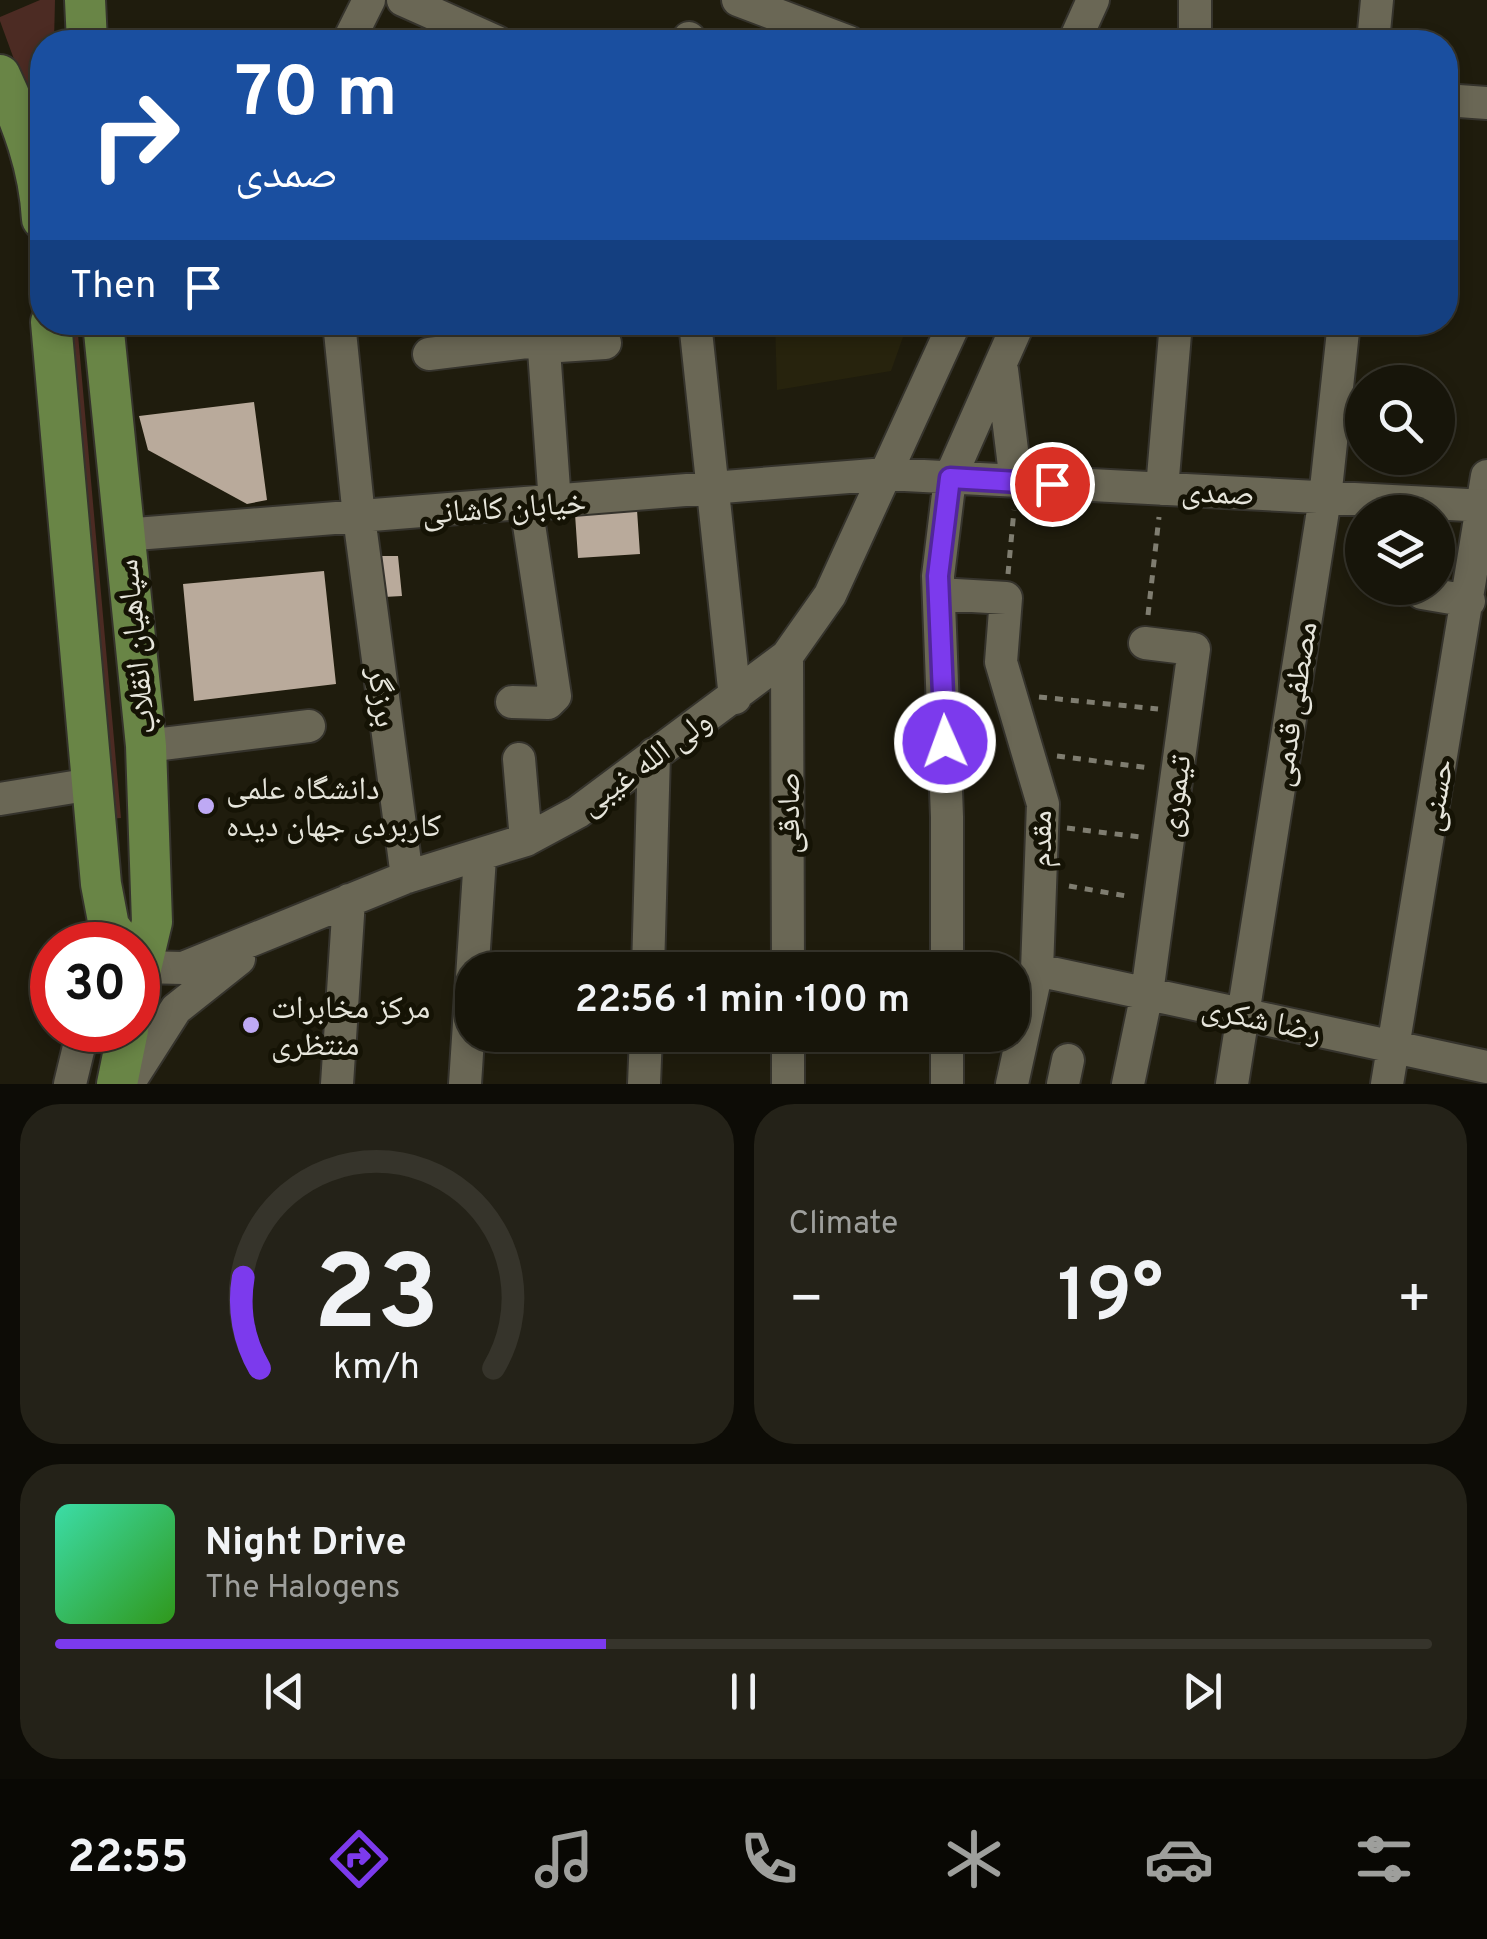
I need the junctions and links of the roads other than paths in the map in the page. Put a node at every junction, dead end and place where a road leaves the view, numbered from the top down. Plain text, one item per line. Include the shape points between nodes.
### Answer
1 (85, 0) edge
2 (369, 0) edge
3 (403, 0) edge
4 (738, 0) edge
5 (1093, 0) edge
6 (1195, 0) edge
7 (1377, 0) edge
8 (86, 30) edge
9 (354, 30) edge
10 (471, 30) edge
11 (817, 30) edge
12 (1079, 30) edge
13 (1195, 30) edge
14 (1374, 30) edge
15 (0, 75) edge
16 (1458, 101) edge
17 (1487, 103) edge
18 (30, 148) edge
19 (52, 335) edge
20 (104, 335) edge
21 (340, 335) edge
22 (696, 335) edge
23 (948, 335) edge
24 (1014, 335) edge
25 (1175, 335) edge
26 (1343, 335) edge
27 (543, 337) edge
28 (605, 343) dead end
29 (429, 354) dead end
30 (1001, 366) junction
31 (886, 474) junction
32 (950, 478) junction
33 (1016, 482) junction
34 (1162, 489) junction
35 (710, 491) junction
36 (1486, 496) edge
37 (1325, 498) junction
38 (540, 504) junction
39 (359, 517) junction
40 (123, 535) junction
41 (939, 594) junction
42 (1455, 599) edge
43 (1469, 601) junction
44 (1145, 643) road end
45 (787, 656) junction
46 (735, 698) junction
47 (512, 702) dead end
48 (309, 726) dead end
49 (146, 746) junction
50 (654, 754) junction
51 (518, 759) dead end
52 (92, 784) junction
53 (0, 800) edge
54 (526, 840) junction
55 (480, 857) junction
56 (407, 877) junction
57 (153, 878) junction
58 (101, 884) junction
59 (350, 900) junction
60 (114, 922) edge
61 (152, 922) edge
62 (278, 931) junction
63 (648, 952) edge
64 (788, 952) edge
65 (947, 952) edge
66 (160, 962) edge
67 (1037, 970) junction
68 (1147, 994) junction
69 (1244, 1015) junction
70 (1393, 1048) junction
71 (78, 1052) edge
72 (124, 1052) edge
73 (645, 1052) edge
74 (788, 1052) edge
75 (947, 1052) edge
76 (1487, 1067) edge
77 (70, 1084) edge
78 (117, 1084) edge
79 (128, 1084) edge
80 (337, 1084) edge
81 (465, 1084) edge
82 (644, 1084) edge
83 (788, 1084) edge
84 (947, 1084) edge
85 (1012, 1084) edge
86 (1128, 1084) edge
87 (1232, 1084) edge
88 (1386, 1084) edge

1 - 8 main road
2 - 9 street
3 - 10 street
4 - 11 street
5 - 12 street
6 - 13 street
7 - 14 street
15 - 18 main road
16 - 17 street
19 - 52 main road, سپاهیان انقلاب
20 - 40 main road, سپاهیان انقلاب
21 - 39 street, برزگر
22 - 35 street
23 - 31 street, ولی الله غیبی
24 - 30 street
25 - 34 street
26 - 37 street, مصطفی قدمی
27 - 28 street
27 - 29 street
27 - 38 street
30 - 32 street
30 - 33 street
31 - 32 street, خیابان کاشانی
31 - 35 street, خیابان کاشانی
31 - 45 street, ولی الله غیبی via 830,595
32 - 33 street, صمدی
32 - 41 street
33 - 34 street, صمدی
34 - 37 street, صمدی
35 - 38 street, خیابان کاشانی
35 - 46 street
36 - 37 street, صمدی
36 - 43 street, حسنی
37 - 69 street, مصطفی قدمی
38 - 39 street, خیابان کاشانی
38 - 47 street via 556,696 548,703
39 - 40 street, خیابان کاشانی
39 - 56 street, برزگر
40 - 49 main road, سپاهیان انقلاب
41 - 65 street
41 - 67 street, مقدم via 1006,598 1001,662 1043,804
42 - 43 street
43 - 70 street, حسنی
44 - 68 street, تیموری via 1194,649
45 - 46 street, ولی الله غیبی
45 - 64 street, صادقی
46 - 50 street, ولی الله غیبی
48 - 49 street
49 - 57 main road, سپاهیان انقلاب
50 - 54 street, ولی الله غیبی via 578,812
50 - 63 street
51 - 54 street
52 - 53 street
52 - 58 main road, سپاهیان انقلاب
54 - 55 street, ولی الله غیبی
55 - 56 street, ولی الله غیبی
55 - 81 street
56 - 59 street, ولی الله غیبی
57 - 58 main road via 128,892
57 - 61 main road, سپاهیان انقلاب
58 - 60 main road, سپاهیان انقلاب
59 - 62 street, ولی الله غیبی
59 - 80 street
62 - 66 street, ولی الله غیبی via 183,968
62 - 79 street via 176,1009
67 - 68 street, رضا شکری
67 - 85 street, مقدم
68 - 69 street, رضا شکری
68 - 86 street, تیموری
69 - 70 street, رضا شکری
69 - 87 street, مصطفی قدمی
70 - 76 street, رضا شکری
70 - 88 street, حسنی
71 - 77 street
72 - 78 main road
73 - 82 street
74 - 83 street
75 - 84 street

